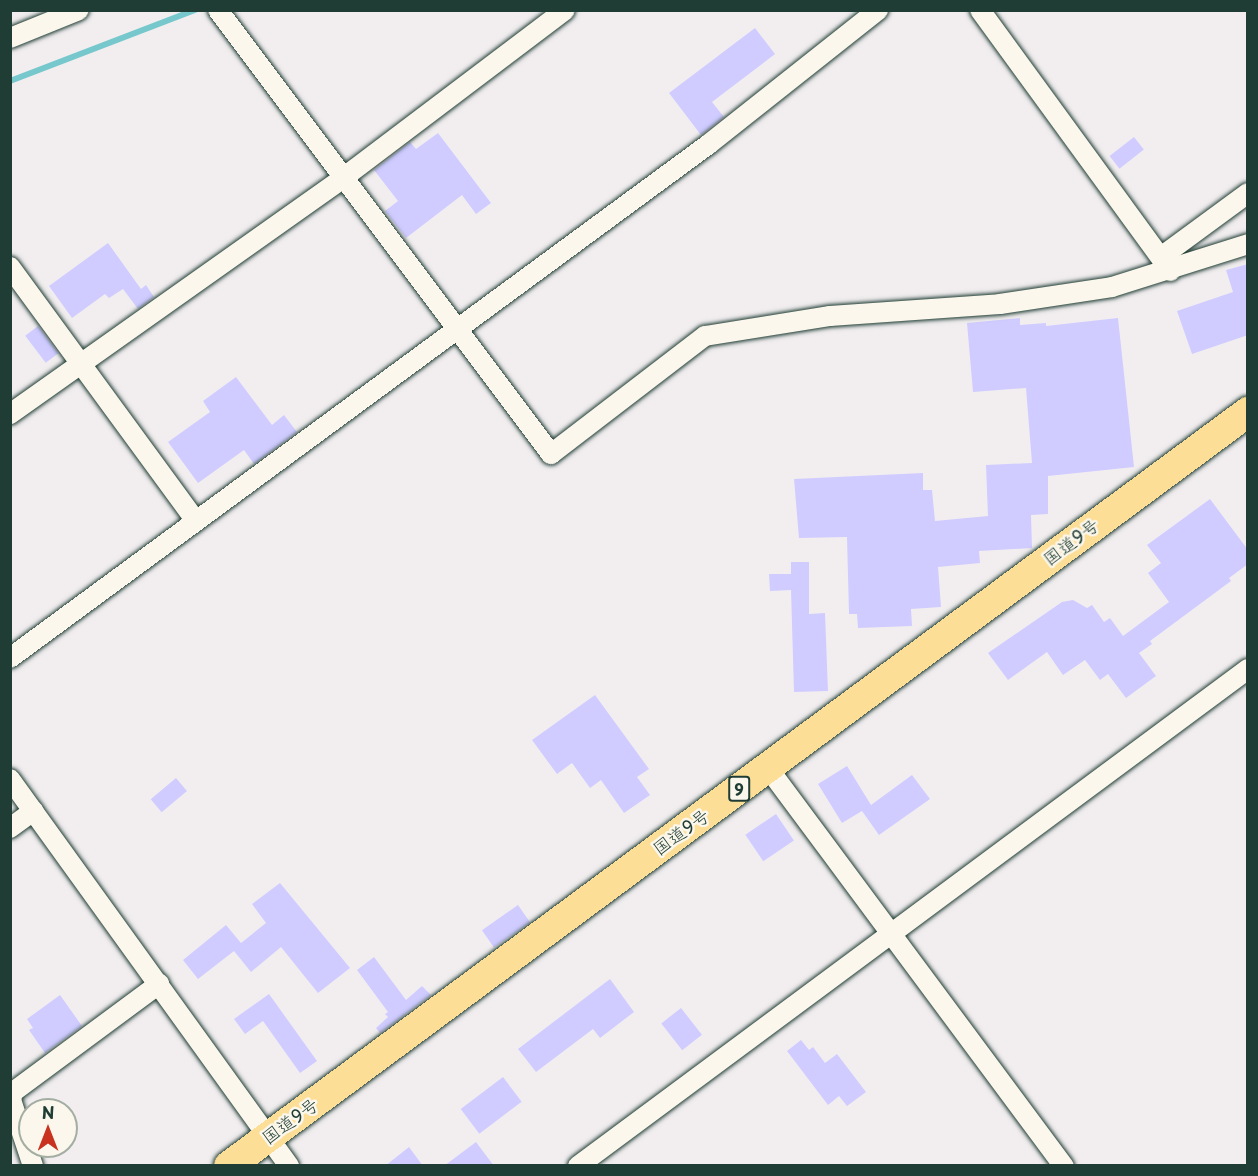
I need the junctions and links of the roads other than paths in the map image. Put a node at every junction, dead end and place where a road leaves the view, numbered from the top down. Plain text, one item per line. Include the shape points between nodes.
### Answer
1 (79, 10) edge
2 (218, 10) edge
3 (565, 10) edge
4 (878, 10) edge
5 (980, 10) edge
6 (10, 38) edge
7 (342, 178) junction
8 (1248, 193) edge
9 (1248, 244) edge
10 (1166, 264) junction
11 (10, 267) edge
12 (457, 332) junction
13 (82, 363) junction
14 (1248, 412) edge
15 (10, 414) edge
16 (196, 521) junction
17 (10, 658) edge
18 (1248, 669) edge
19 (768, 768) junction
20 (10, 779) edge
21 (33, 811) junction
22 (10, 828) edge
23 (890, 935) junction
24 (159, 984) junction
25 (268, 1137) junction
26 (33, 1166) edge
27 (229, 1166) edge
28 (289, 1166) edge
29 (578, 1166) edge
30 (1065, 1166) edge

1 - 6 street
2 - 7 street
3 - 7 street
4 - 12 street via 709,144
5 - 10 street
7 - 12 street
7 - 13 street
8 - 10 street
9 - 10 street
10 - 12 street via 1113,287 1000,304 830,316 705,336 551,454
11 - 13 street
12 - 16 street
13 - 15 street
13 - 16 street
14 - 19 highway, 国道9号 / 9
16 - 17 street
18 - 23 street
19 - 23 street
19 - 25 highway, 国道9号 / 9
20 - 21 street
21 - 22 street
21 - 24 street
23 - 29 street
23 - 30 street
24 - 25 street
24 - 26 street via 13,1092 11,1100
25 - 27 highway, 国道9号 / 9
25 - 28 street

